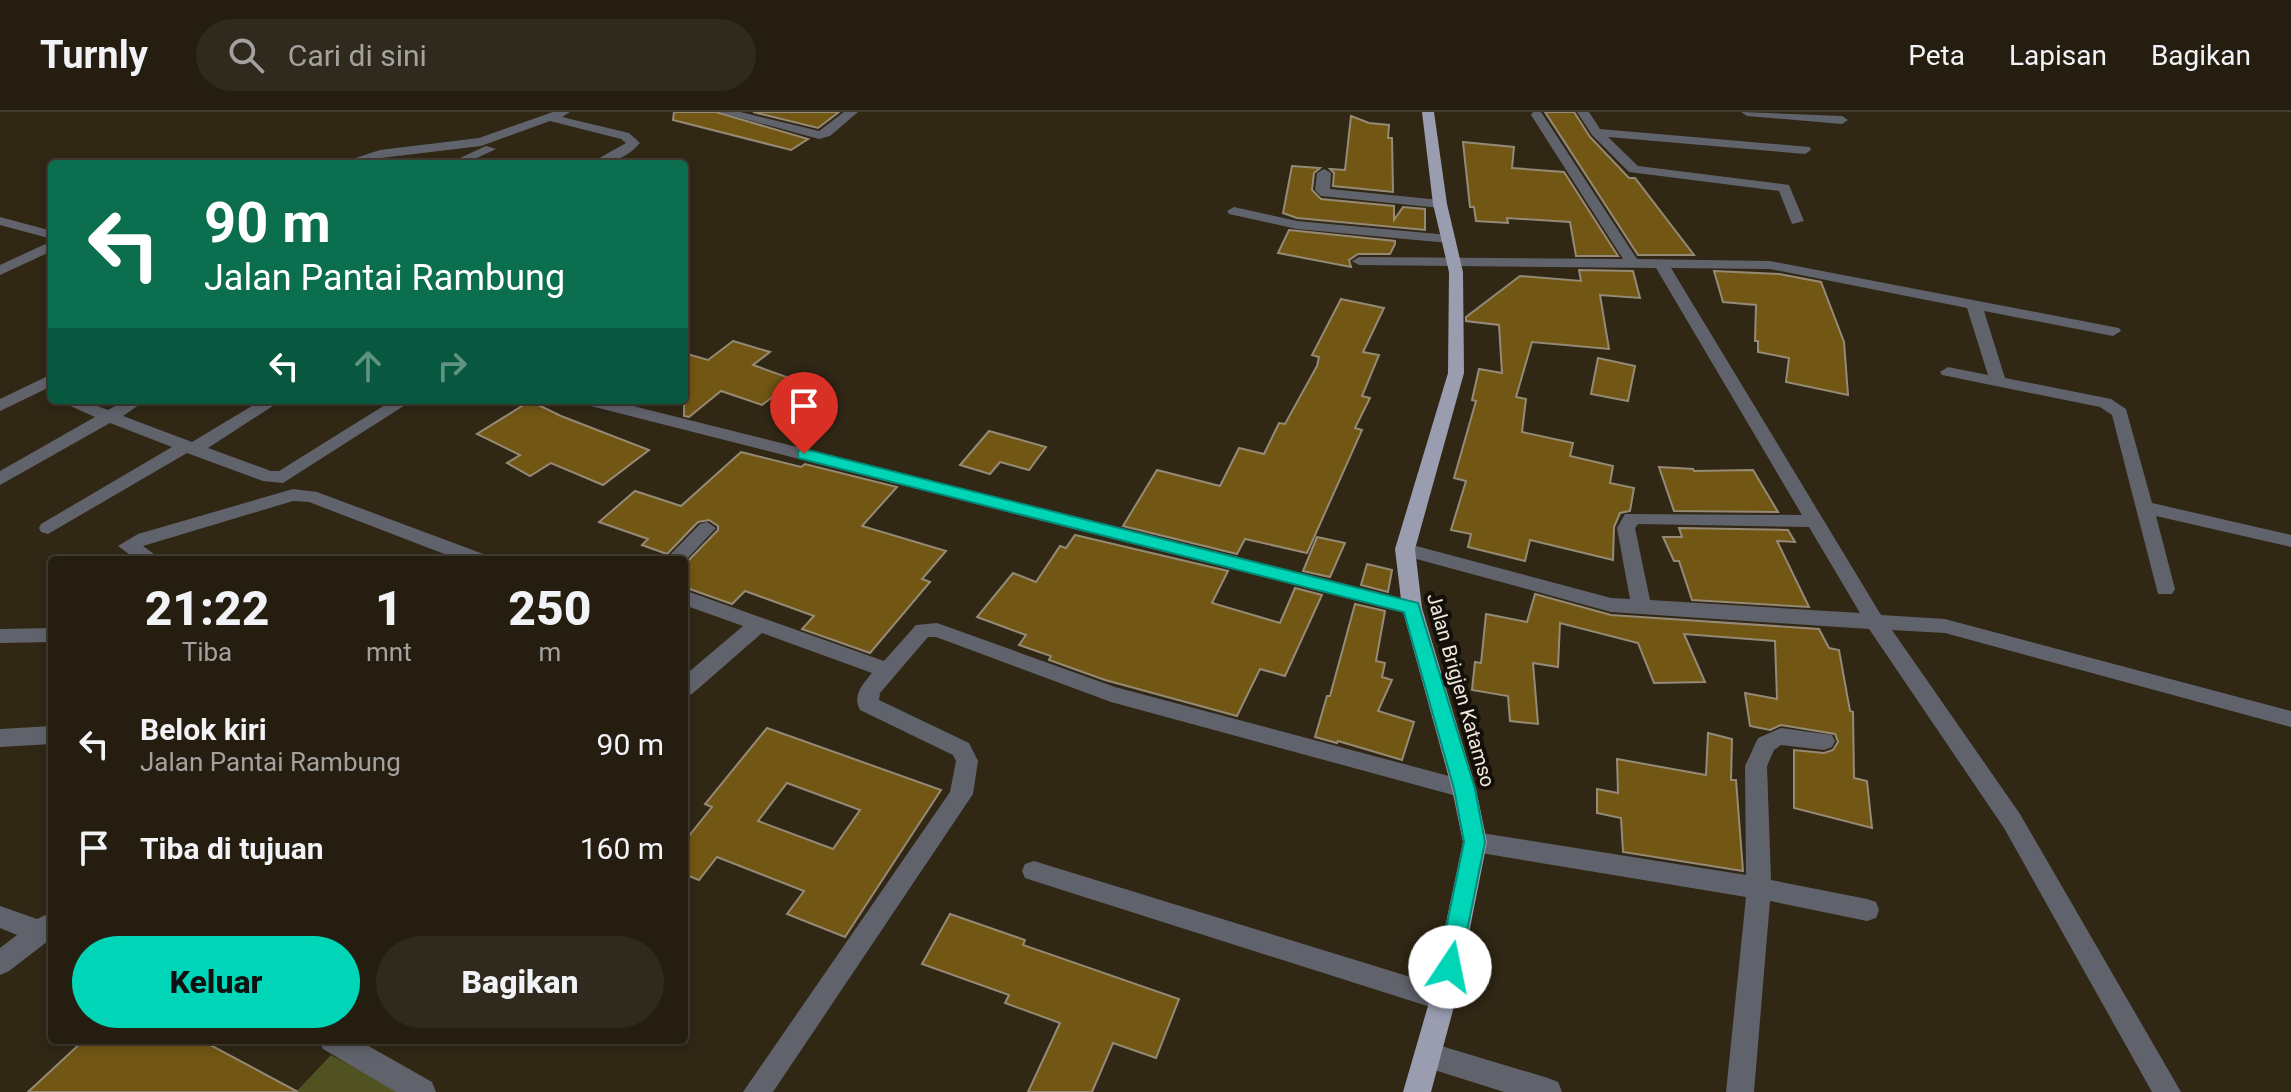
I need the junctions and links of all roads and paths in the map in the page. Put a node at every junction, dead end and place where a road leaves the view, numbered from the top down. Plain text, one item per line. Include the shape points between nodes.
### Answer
1 (725, 112) edge
2 (852, 112) edge
3 (1427, 112) edge
4 (1583, 112) edge
5 (1747, 112) edge
6 (1537, 115) dead end
7 (558, 117) edge
8 (1842, 120) dead end
9 (1596, 132) junction
10 (1805, 150) dead end
11 (361, 160) edge
12 (462, 160) edge
13 (604, 160) edge
14 (1324, 173) dead end
15 (1440, 204) junction
16 (1234, 211) dead end
17 (0, 221) edge
18 (1797, 221) dead end
19 (48, 234) edge
20 (1449, 239) junction
21 (48, 247) edge
22 (1359, 261) dead end
23 (1633, 264) junction
24 (1661, 264) junction
25 (1454, 267) junction
26 (0, 271) edge
27 (1552, 275) dead end
28 (1974, 304) junction
29 (2113, 331) dead end
30 (1948, 372) dead end
31 (48, 381) edge
32 (1998, 382) junction
33 (33, 389) junction
34 (48, 394) edge
35 (76, 404) edge
36 (131, 404) edge
37 (267, 404) edge
38 (399, 404) edge
39 (605, 404) edge
40 (0, 406) edge
41 (110, 416) junction
42 (189, 448) junction
43 (283, 477) junction
44 (0, 479) edge
45 (293, 495) junction
46 (2144, 507) junction
47 (1815, 521) junction
48 (48, 528) dead end
49 (707, 528) dead end
50 (2291, 541) edge
51 (1405, 549) junction
52 (145, 556) edge
53 (468, 556) edge
54 (679, 556) edge
55 (2165, 589) dead end
56 (688, 598) edge
57 (1412, 608) junction
58 (1642, 609) junction
59 (1876, 623) junction
60 (759, 624) junction
61 (48, 635) edge
62 (0, 636) edge
63 (887, 670) junction
64 (688, 685) edge
65 (2291, 719) edge
66 (48, 735) edge
67 (0, 738) edge
68 (1824, 741) dead end
69 (1464, 789) junction
70 (1475, 842) junction
71 (1034, 871) dead end
72 (1759, 888) junction
73 (1867, 910) dead end
74 (0, 917) edge
75 (47, 928) edge
76 (0, 963) edge
77 (1443, 999) junction
78 (340, 1044) edge
79 (1428, 1055) junction
80 (422, 1092) edge
81 (757, 1092) edge
82 (1417, 1092) edge
83 (1548, 1092) edge
84 (1740, 1092) edge
85 (2167, 1092) edge

1 - 2 street via 819,135
3 - 15 main road, Jalan Brigjen Katamso
4 - 9 street
5 - 8 street
6 - 23 street
7 - 11 street via 481,142
7 - 12 street
7 - 13 street via 634,143
9 - 10 street
9 - 18 street via 1634,169 1784,188
14 - 15 street via 1326,193
15 - 20 main road, Jalan Brigjen Katamso
16 - 20 street via 1297,225
17 - 19 street
20 - 25 main road, Jalan Brigjen Katamso
21 - 26 street
22 - 25 street
23 - 24 street
23 - 25 street
24 - 28 street via 1790,268
24 - 47 street
25 - 27 street
25 - 51 main road, Jalan Brigjen Katamso via 1459,302 1456,373
28 - 29 street
28 - 32 street
30 - 32 street
31 - 33 street
32 - 46 street via 2118,410
33 - 34 street
33 - 40 street
35 - 41 street
36 - 41 street
37 - 42 street
38 - 43 street
39 - 57 street
41 - 42 street
41 - 44 street
42 - 43 street via 269,477
42 - 48 street
43 - 45 street
45 - 52 street via 128,546
45 - 53 street via 311,496
46 - 50 street
46 - 55 street
47 - 58 street via 1632,518 1626,528
47 - 59 street
49 - 54 street
51 - 57 main road, Jalan Brigjen Katamso
51 - 58 street
56 - 60 street
57 - 69 main road, Jalan Brigjen Katamso
58 - 59 street
59 - 65 street via 1945,626
59 - 85 street via 2012,821
60 - 63 street
60 - 64 street
61 - 62 street
63 - 69 street via 923,630 937,630 1111,694
63 - 81 street via 869,691 868,704 961,749 966,779 961,794
66 - 67 street
68 - 72 street via 1781,735 1767,740 1760,751
69 - 70 main road, Jalan Brigjen Katamso
70 - 72 street
70 - 77 main road, Jalan Brigjen Katamso
71 - 77 street
72 - 73 street
72 - 84 street
74 - 75 street
75 - 76 street
77 - 79 main road, Jalan Brigjen Katamso
78 - 80 street
79 - 82 main road, Jalan Brigjen Katamso
79 - 83 street

